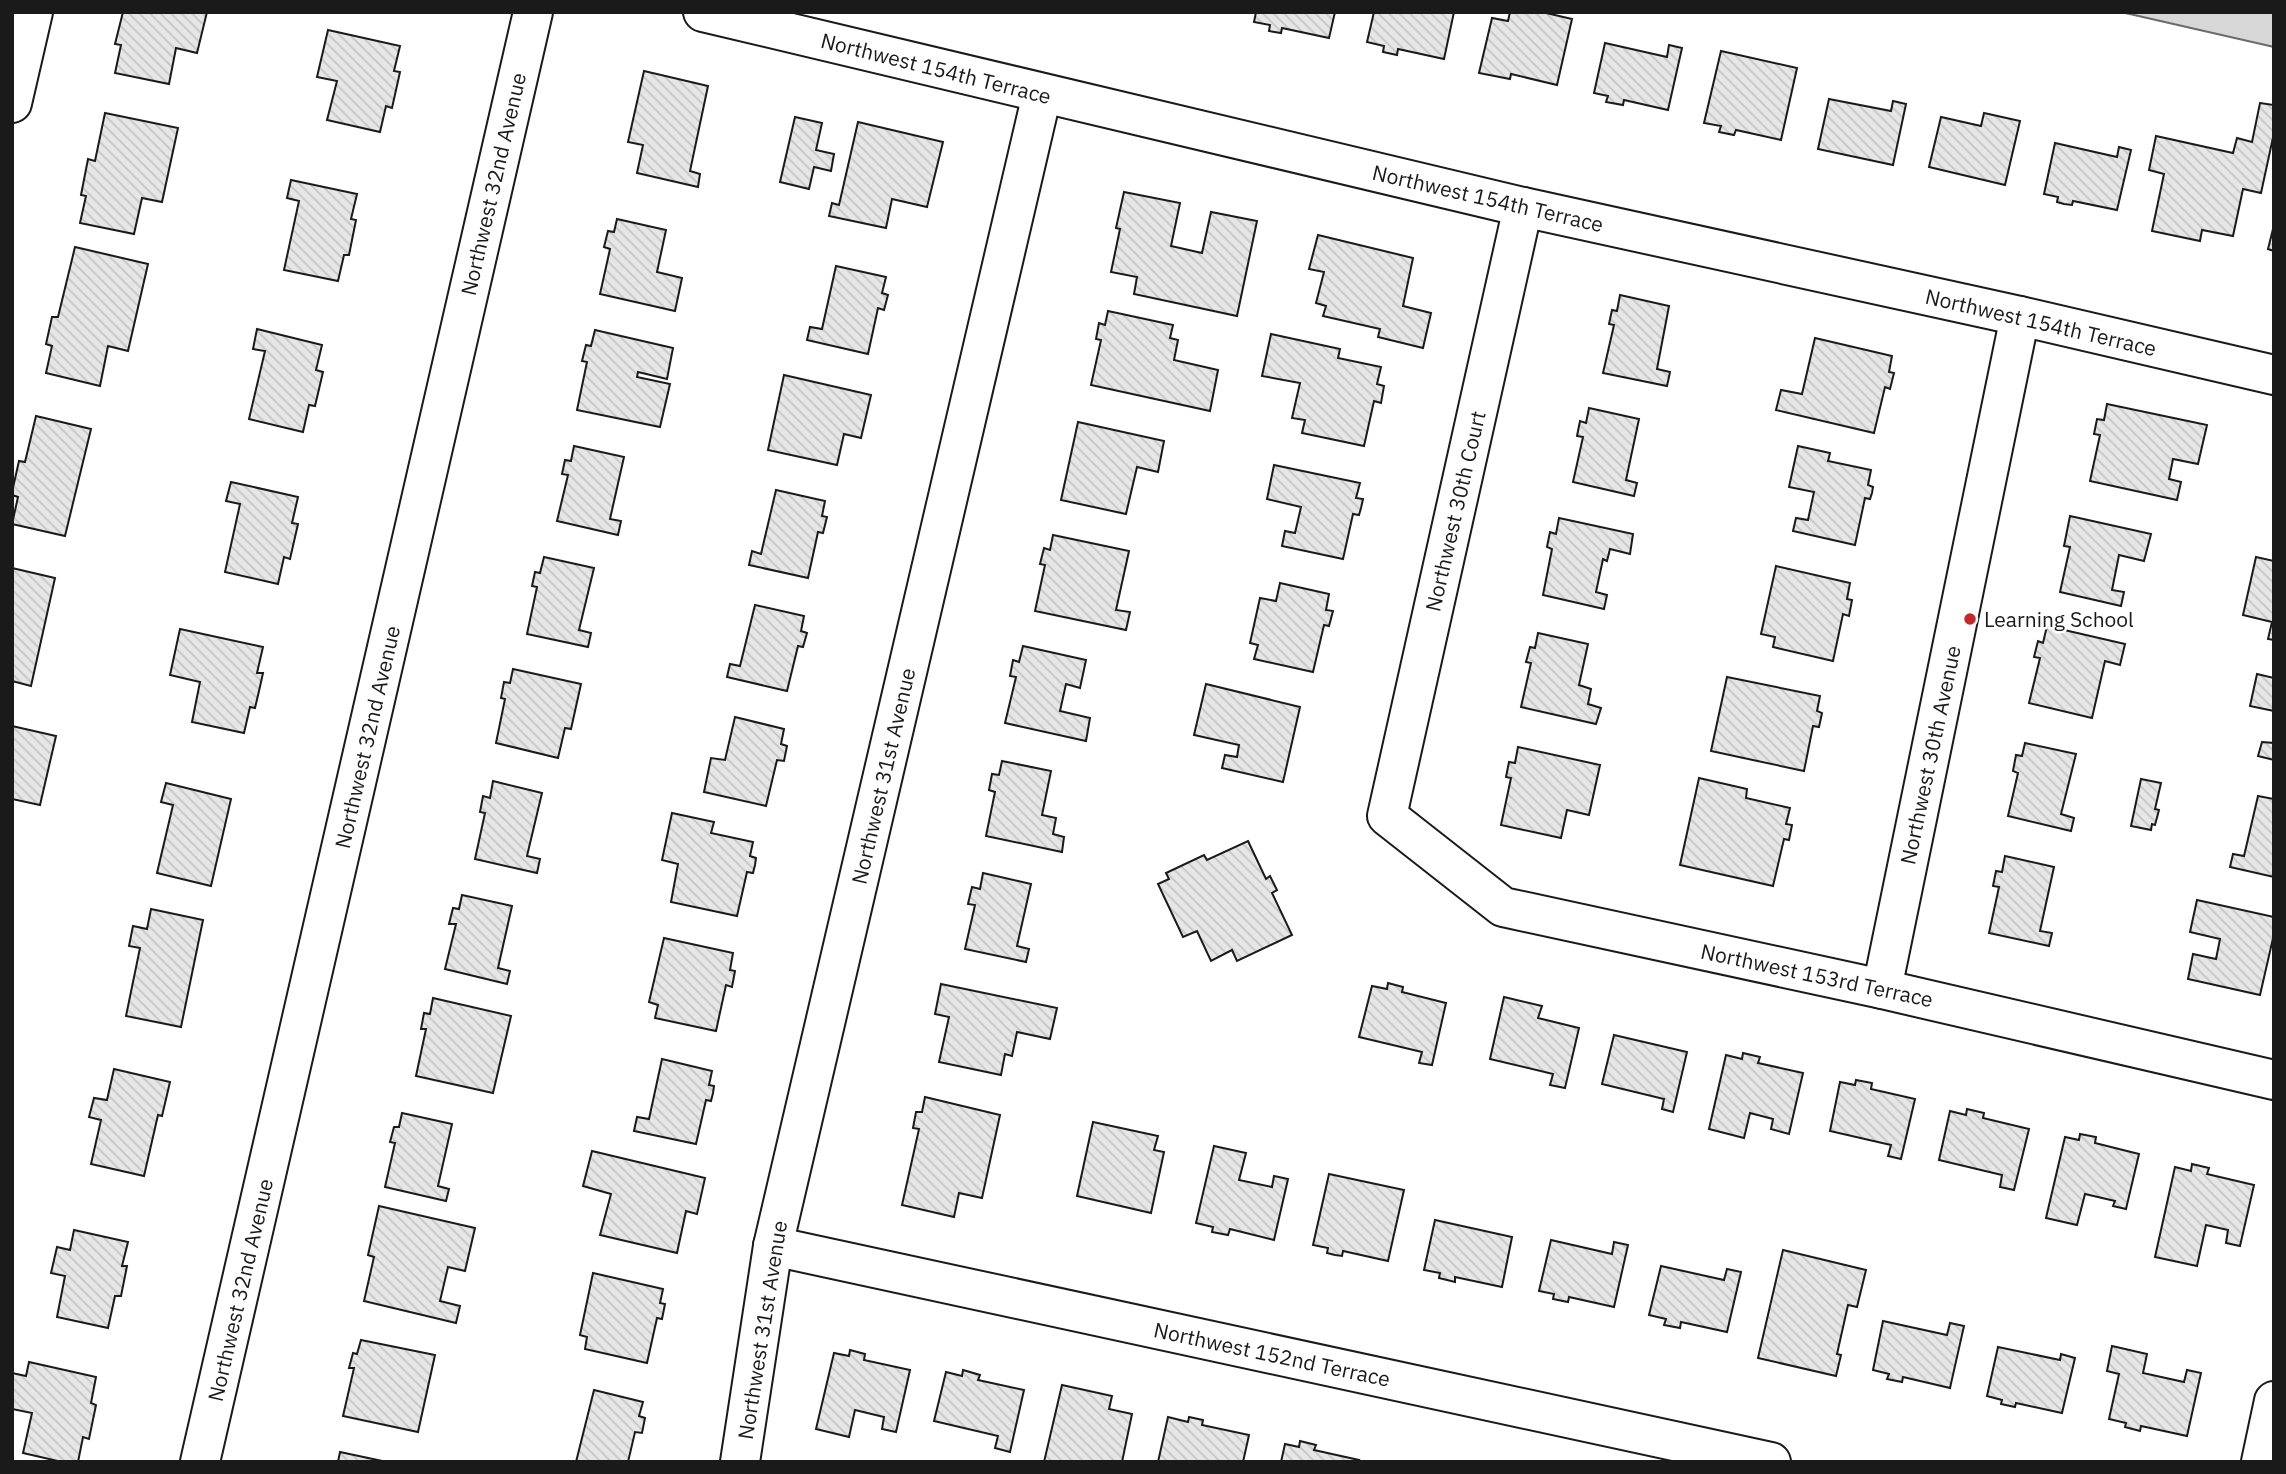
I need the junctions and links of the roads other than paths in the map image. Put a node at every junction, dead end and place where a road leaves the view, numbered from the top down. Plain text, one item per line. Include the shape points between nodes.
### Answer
1 (33, 12) edge
2 (533, 12) edge
3 (703, 12) edge
4 (1042, 94) junction
5 (12, 103) edge
6 (1523, 207) junction
7 (2020, 316) junction
8 (2274, 375) edge
9 (1387, 816) joint
10 (1882, 989) junction
11 (2274, 1080) edge
12 (773, 1246) junction
13 (2274, 1401) edge
14 (200, 1462) edge
15 (740, 1462) edge
16 (1771, 1462) edge
17 (2261, 1462) edge

1 - 5 street
2 - 14 street, Northwest 32nd Avenue
3 - 4 street, Northwest 154th Terrace
4 - 6 street, Northwest 154th Terrace
4 - 12 street, Northwest 31st Avenue
6 - 7 street, Northwest 154th Terrace
6 - 9 street, Northwest 30th Court
7 - 8 street, Northwest 154th Terrace
7 - 10 street, Northwest 30th Avenue
9 - 10 street, Northwest 153rd Terrace via 1503,907
10 - 11 street, Northwest 153rd Terrace
12 - 15 street, Northwest 31st Avenue
12 - 16 street, Northwest 152nd Terrace
13 - 17 street

